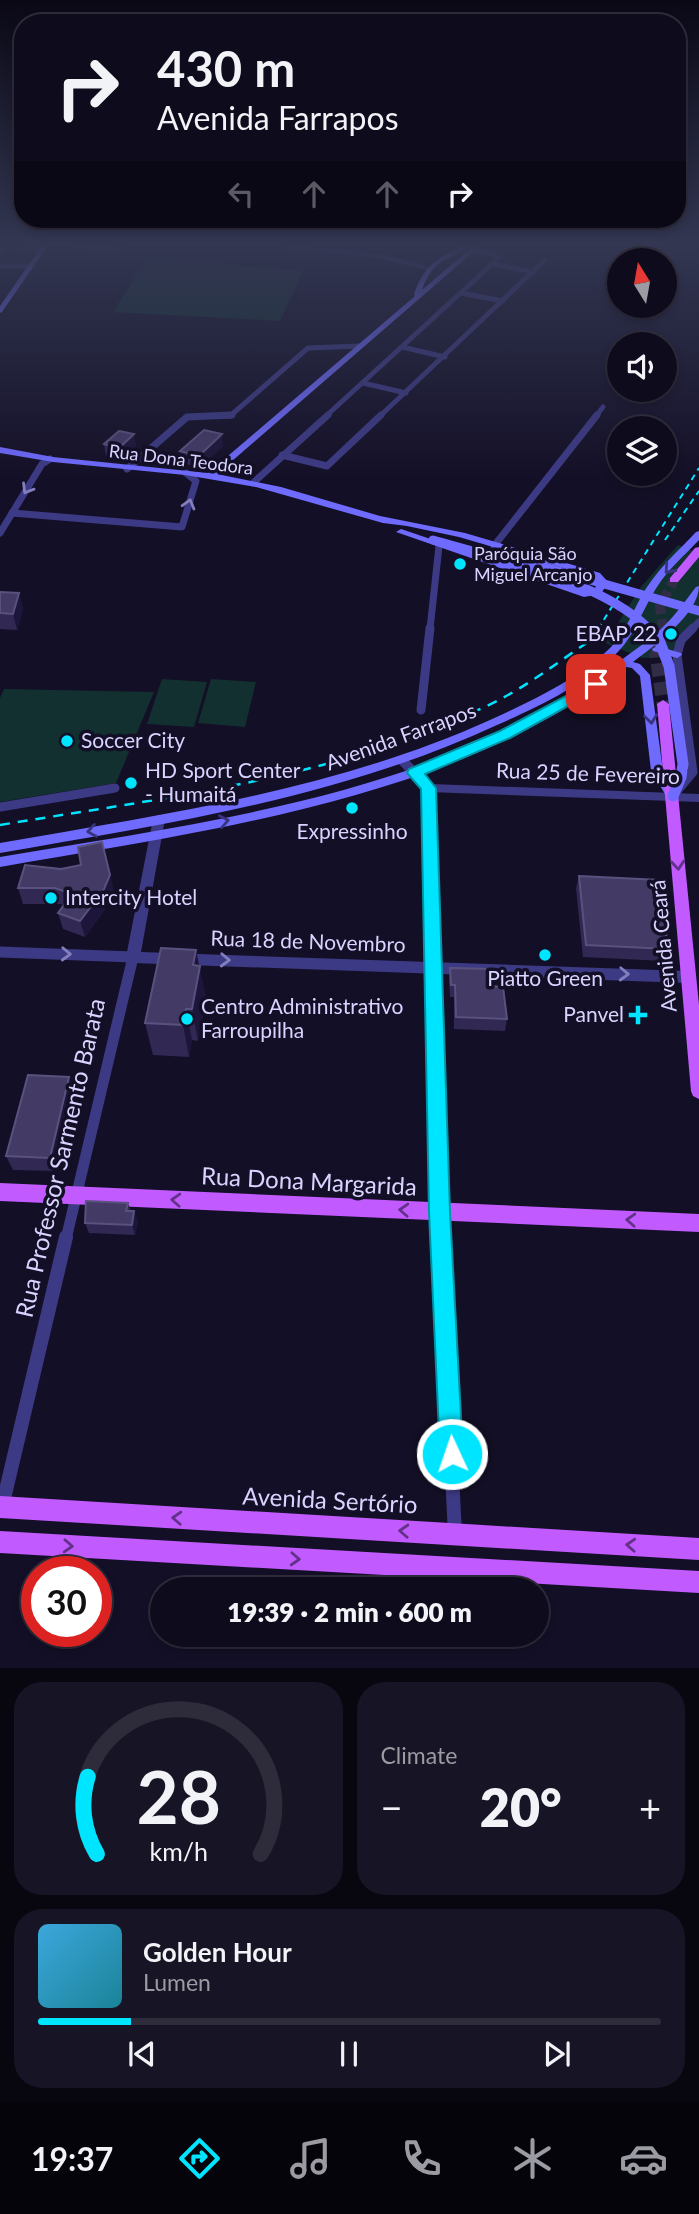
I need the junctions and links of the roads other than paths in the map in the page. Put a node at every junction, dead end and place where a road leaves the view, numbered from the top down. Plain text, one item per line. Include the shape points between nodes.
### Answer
1 (384, 325) edge
2 (426, 325) edge
3 (478, 325) edge
4 (360, 346) junction
5 (402, 346) junction
6 (445, 356) junction
7 (363, 383) junction
8 (406, 393) junction
9 (603, 407) dead end
10 (0, 450) edge
11 (282, 455) junction
12 (0, 456) edge
13 (46, 462) junction
14 (127, 469) junction
15 (186, 473) junction
16 (210, 479) junction
17 (196, 481) junction
18 (253, 483) junction
19 (12, 513) junction
20 (380, 519) junction
21 (401, 531) joint
22 (0, 533) edge
23 (699, 534) edge
24 (436, 541) junction
25 (494, 546) junction
26 (699, 550) edge
27 (674, 580) tunnel mouth
28 (699, 589) edge
29 (691, 600) junction
30 (699, 611) edge
31 (699, 622) edge
32 (646, 647) junction
33 (677, 655) junction
34 (625, 663) junction
35 (663, 704) tunnel mouth
36 (421, 710) dead end
37 (403, 761) junction
38 (414, 773) junction
39 (115, 788) dead end
40 (428, 788) junction
41 (672, 796) junction
42 (699, 797) edge
43 (0, 807) edge
44 (159, 819) junction
45 (157, 834) junction
46 (0, 848) edge
47 (0, 862) edge
48 (0, 952) edge
49 (133, 957) junction
50 (433, 968) junction
51 (693, 977) edge
52 (699, 1091) edge
53 (0, 1192) edge
54 (76, 1196) junction
55 (439, 1212) junction
56 (699, 1223) edge
57 (1, 1507) edge
58 (455, 1534) junction
59 (0, 1542) edge
60 (699, 1549) edge
61 (699, 1583) edge

1 - 4 main road
2 - 5 street
3 - 6 street
4 - 14 street via 309,348 230,416 187,417
4 - 16 main road
5 - 6 street
5 - 7 street
6 - 8 street
7 - 8 street
7 - 11 street
8 - 11 street via 327,466
9 - 25 street
10 - 13 main road, Rua Dona Teodora
11 - 18 street
12 - 13 main road, Rua Dona Teodora
13 - 14 main road, Rua Dona Teodora
13 - 17 main road, Rua Dona Teodora
13 -> 19 street
14 - 15 main road, Rua Dona Teodora
15 - 16 main road, Rua Dona Teodora
15 - 17 street
16 - 17 main road, Rua Dona Teodora
16 - 18 main road, Rua Dona Teodora
16 - 21 main road, Rua Dona Teodora
19 -> 17 street via 182,527
18 - 20 main road, Rua Dona Teodora
19 - 22 street
20 - 24 main road, Rua Dona Teodora
20 - 25 main road
21 - 24 main road
23 -> 37 main road, Avenida Farrapos via 651,588 626,637 584,675 490,725
24 - 25 main road via 587,595 597,592 603,582 597,575
24 - 30 main road, bridge
24 - 36 street
24 - 41 main road, bridge via 573,586 635,616 651,629 668,661 683,772
26 - 27 main road
28 - 29 main road, Avenida Farrapos
29 - 31 street via 692,615
29 - 32 main road, Avenida Farrapos
31 - 33 street via 681,640
32 - 33 main road
32 - 34 main road, Avenida Farrapos
33 - 41 street via 693,772
34 - 38 main road, Avenida Farrapos via 505,735
34 -> 41 main road, Avenida Ceará via 645,675 657,771
35 - 41 main road, Avenida Ceará
37 - 38 street
37 - 44 main road, Avenida Farrapos via 313,789
38 - 40 street
45 -> 38 main road, Avenida Farrapos via 317,802
39 - 43 street
40 - 41 street, Rua 25 de Fevereiro
40 - 50 street
41 - 42 street, Rua 25 de Fevereiro
41 -> 51 main road, Avenida Ceará
44 - 45 street, Rua Professor Sarmento Barata
44 -> 46 main road, Avenida Farrapos
45 - 47 main road, Avenida Farrapos
45 - 49 street, Rua Professor Sarmento Barata
48 -> 49 street, Rua 18 de Novembro
49 -> 50 street, Rua 18 de Novembro
49 - 54 street, Rua Professor Sarmento Barata
50 -> 51 street, Rua 18 de Novembro
50 - 55 street
51 - 52 main road, Avenida Ceará
53 - 54 main road, Rua Dona Margarida
55 -> 54 main road, Rua Dona Margarida
54 - 57 street, Rua Professor Sarmento Barata
56 -> 55 main road, Rua Dona Margarida
55 - 58 street
58 -> 57 main road, Avenida Sertório
60 -> 58 main road, Avenida Sertório
59 -> 61 main road

